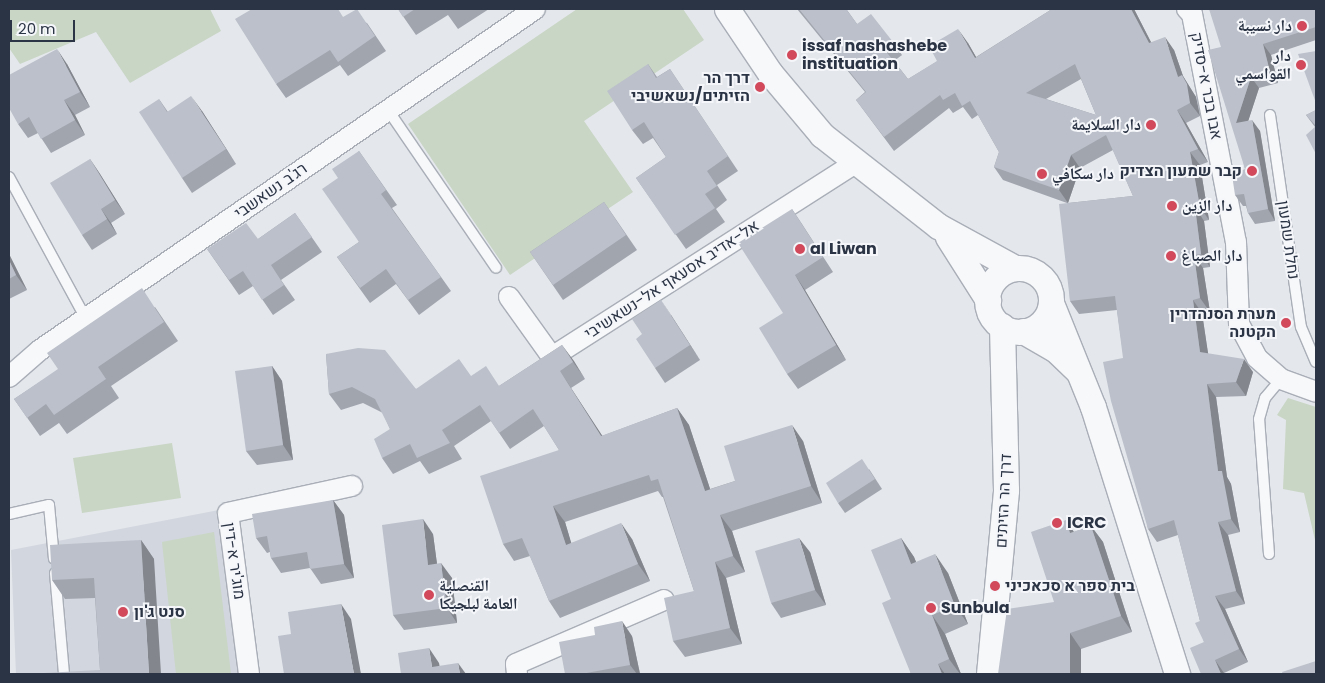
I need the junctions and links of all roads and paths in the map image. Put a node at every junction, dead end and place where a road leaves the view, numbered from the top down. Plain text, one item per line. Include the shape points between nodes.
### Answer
1 (535, 9) edge
2 (719, 9) edge
3 (727, 9) edge
4 (1191, 10) edge
5 (744, 37) junction
6 (388, 110) junction
7 (1270, 115) dead end
8 (855, 163) junction
9 (9, 177) edge
10 (938, 226) junction
11 (496, 268) dead end
12 (1015, 268) junction
13 (509, 297) dead end
14 (988, 300) junction
15 (1051, 303) junction
16 (86, 319) junction
17 (1013, 329) junction
18 (1316, 362) edge
19 (9, 377) edge
20 (1281, 379) junction
21 (1083, 380) junction
22 (1316, 392) edge
23 (352, 486) dead end
24 (9, 514) edge
25 (1269, 554) dead end
26 (664, 600) edge
27 (64, 674) edge
28 (250, 674) edge
29 (518, 674) edge
30 (989, 674) edge
31 (1177, 674) edge

1 - 6 street, רג'ב נשאשבי
2 - 5 street
3 - 5 street
4 - 20 street, אבו בכר א-סדיק via 1236,242 1239,324 1257,358
5 - 8 street via 800,112
6 - 11 lane
6 - 16 street, רג'ב נשאשבי
7 - 18 lane, נחלת שמעון via 1301,328
8 - 10 street
8 - 13 street, אל-אדיב אסעאף אל-נשאשיבי via 552,357
9 - 16 lane
10 - 12 street
10 - 14 street via 965,258
12 - 14 street via 992,282
12 - 15 street via 1042,277
14 - 17 street via 992,315
15 - 17 street via 1045,319
15 - 21 street
16 - 19 street, רג'ב נשאשבי
17 - 21 street via 1056,350
17 - 30 street, דרך הר הזיתים via 1006,490
20 - 22 street, אבו בכר א-סדיק
20 - 25 lane via 1265,398 1259,419
21 - 31 street
23 - 28 street, מוג'יר א-דין via 228,513
24 - 27 lane via 49,505
26 - 29 street via 516,664

